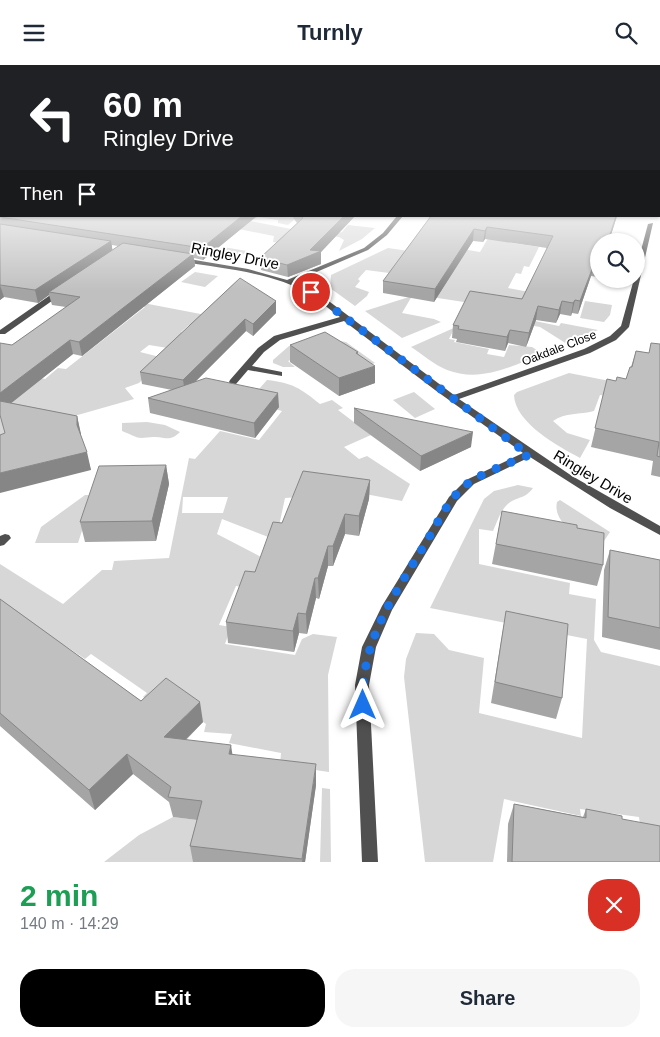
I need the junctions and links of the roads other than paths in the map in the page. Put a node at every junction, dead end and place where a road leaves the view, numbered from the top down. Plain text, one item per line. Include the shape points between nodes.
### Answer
1 (399, 217) edge
2 (651, 224) dead end
3 (172, 259) edge
4 (289, 281) junction
5 (66, 288) edge
6 (345, 318) junction
7 (2, 332) dead end
8 (246, 367) junction
9 (280, 374) dead end
10 (232, 382) edge
11 (454, 398) junction
12 (529, 455) junction
13 (660, 531) edge
14 (370, 862) edge

1 - 4 street via 366,249
2 - 11 street, Oakdale Close via 625,327 619,333 587,351
3 - 4 street, Ringley Drive via 250,271
4 - 6 street, Ringley Drive via 311,292
5 - 7 street
6 - 8 street via 278,338 261,350
6 - 11 street, Ringley Drive
8 - 9 street
8 - 10 street
11 - 12 street, Ringley Drive
12 - 13 street, Ringley Drive
12 - 14 street via 470,482 453,499 386,609 369,647 362,685

